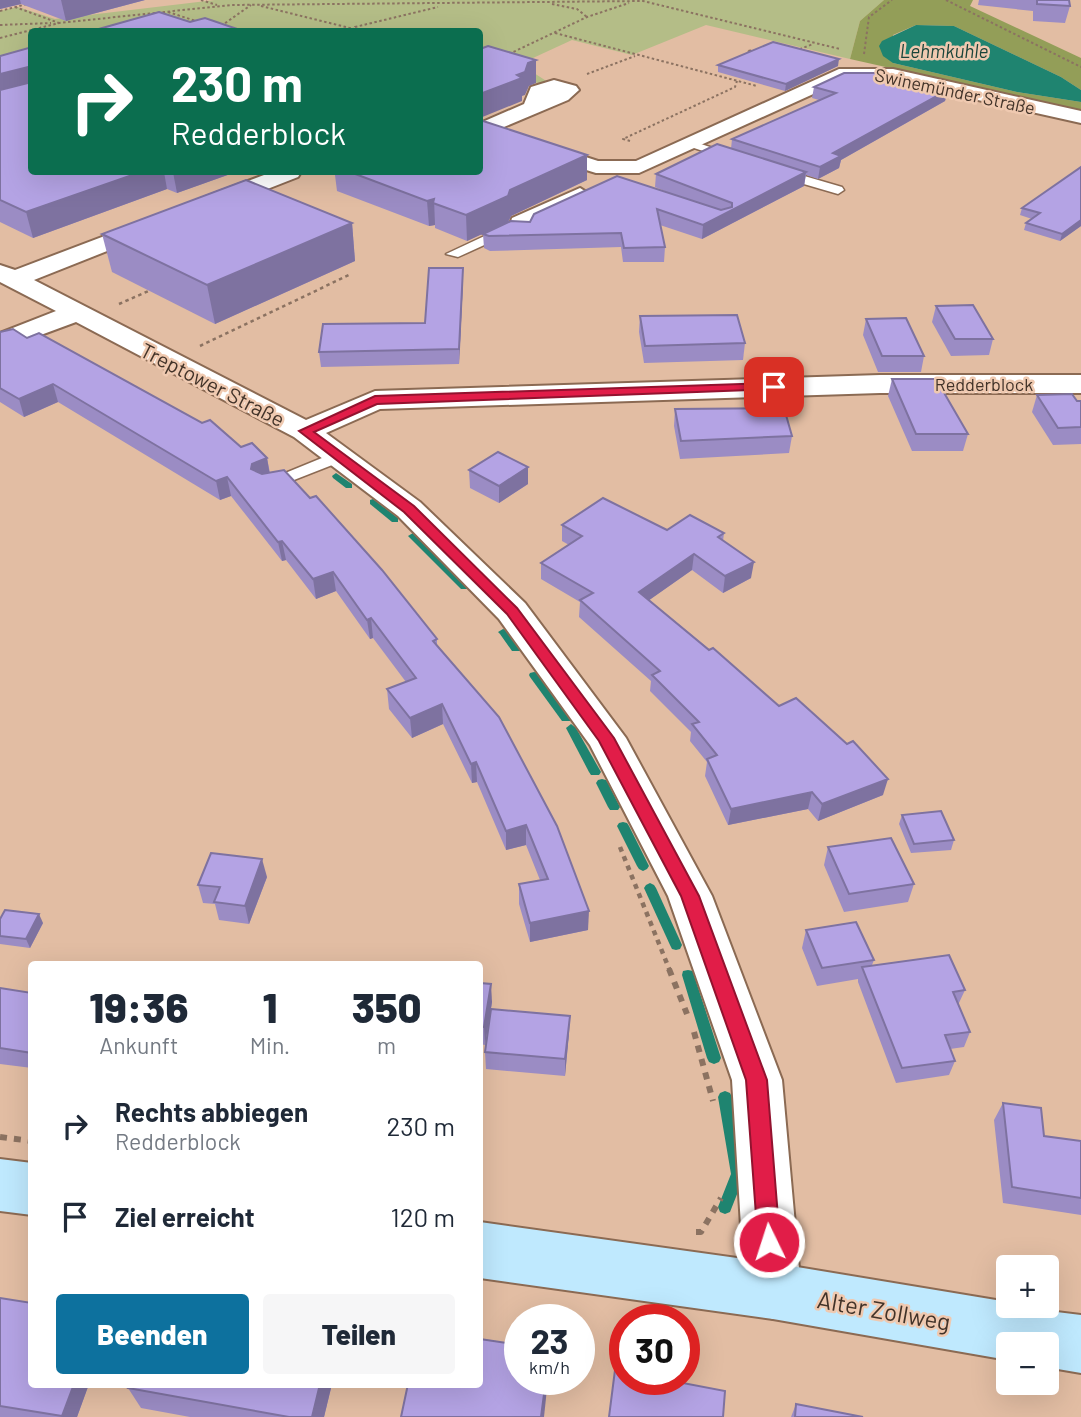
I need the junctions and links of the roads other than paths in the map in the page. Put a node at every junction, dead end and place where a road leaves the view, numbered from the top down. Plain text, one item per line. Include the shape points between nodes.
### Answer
1 (533, 107) dead end
2 (1081, 117) edge
3 (483, 129) edge
4 (483, 131) edge
5 (692, 144) junction
6 (748, 163) edge
7 (760, 167) edge
8 (282, 175) edge
9 (626, 176) junction
10 (838, 190) dead end
11 (520, 226) joint
12 (453, 254) dead end
13 (7, 276) edge
14 (82, 316) junction
15 (0, 342) edge
16 (1081, 384) edge
17 (305, 431) junction
18 (339, 456) junction
19 (265, 485) edge
20 (0, 1185) edge
21 (28, 1188) edge
22 (483, 1250) edge
23 (773, 1291) junction
24 (1081, 1344) edge

1 - 3 street, Swinemünder Straße
2 - 5 street, Swinemünder Straße via 893,75 865,73 839,75
4 - 9 street, Swinemünder Straße
5 - 6 lane
5 - 9 street, Swinemünder Straße
7 - 10 lane
8 - 13 street
9 - 11 street, Swinemünder Straße
11 - 12 lane
13 - 14 street, Treptower Straße
14 - 15 street
14 - 17 street, Treptower Straße
16 - 17 street, Redderblock via 880,384 388,399 375,400
17 - 18 street, Treptower Straße
18 - 19 lane
18 - 23 street, Treptower Straße via 409,509 512,611 606,738 690,896 757,1080
20 - 21 street
22 - 23 street, Alter Zollweg
23 - 24 street, Alter Zollweg

